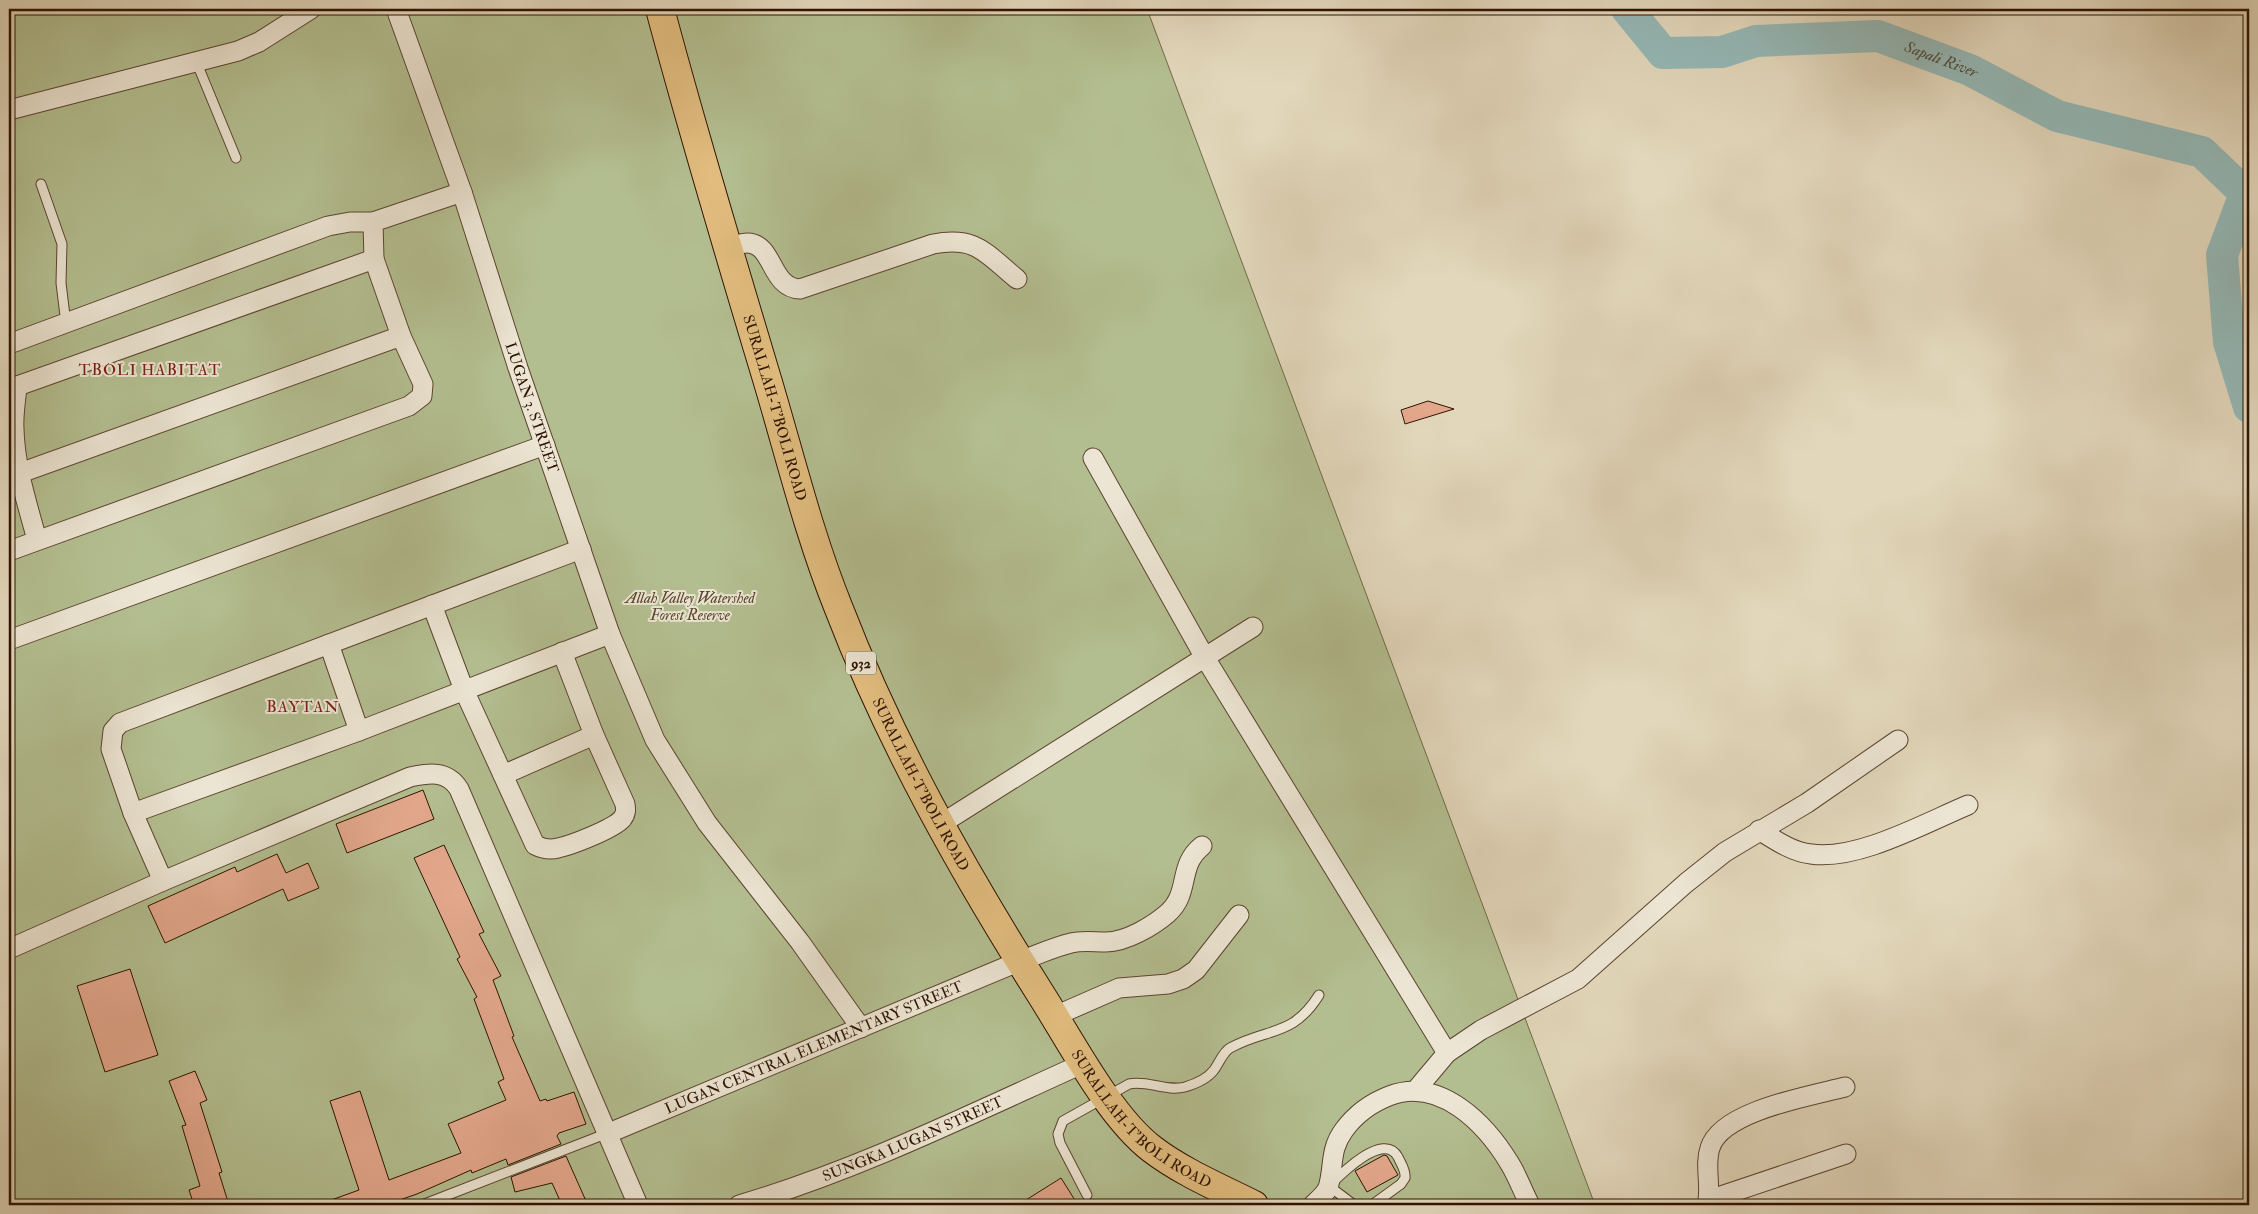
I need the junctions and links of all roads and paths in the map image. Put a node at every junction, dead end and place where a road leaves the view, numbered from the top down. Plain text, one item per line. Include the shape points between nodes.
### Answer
1 (311, 9) edge
2 (396, 9) edge
3 (660, 9) edge
4 (196, 61) junction
5 (9, 110) edge
6 (236, 158) dead end
7 (41, 184) dead end
8 (462, 192) junction
9 (372, 222) junction
10 (728, 247) junction
11 (374, 260) junction
12 (1017, 279) dead end
13 (66, 324) junction
14 (401, 336) junction
15 (9, 344) edge
16 (13, 387) edge
17 (545, 445) junction
18 (1093, 458) dead end
19 (14, 475) edge
20 (37, 540) junction
21 (581, 549) junction
22 (9, 551) edge
23 (432, 605) junction
24 (1253, 627) dead end
25 (610, 634) junction
26 (9, 640) edge
27 (329, 644) junction
28 (562, 652) junction
29 (1204, 656) junction
30 (464, 690) junction
31 (359, 731) junction
32 (594, 735) junction
33 (1898, 740) dead end
34 (503, 775) junction
35 (1968, 805) dead end
36 (133, 813) junction
37 (941, 824) junction
38 (1759, 830) junction
39 (1202, 846) dead end
40 (163, 881) junction
41 (1239, 915) dead end
42 (9, 949) edge
43 (1020, 961) junction
44 (1319, 994) dead end
45 (1055, 1016) junction
46 (860, 1028) junction
47 (1447, 1053) junction
48 (1084, 1063) junction
49 (1845, 1087) dead end
50 (1415, 1090) junction
51 (1106, 1096) junction
52 (609, 1133) junction
53 (1846, 1154) dead end
54 (1329, 1186) junction
55 (1087, 1195) dead end
56 (792, 1198) edge
57 (1708, 1203) edge
58 (422, 1205) edge
59 (638, 1205) edge
60 (739, 1205) edge
61 (1254, 1205) edge
62 (1313, 1205) edge
63 (1354, 1205) edge
64 (1372, 1205) edge
65 (1530, 1205) edge

1 - 4 street via 254,44
2 - 8 street, LUGAN 3. STREET
3 - 10 main road, SURALLAH-T'BOLI ROAD / 932
4 - 5 street
4 - 6 lane
7 - 13 lane via 62,244 61,283
8 - 9 street
8 - 17 street, LUGAN 3. STREET
9 - 11 street
9 - 13 street via 328,226
10 - 12 street via 747,243 756,245 763,250 783,283 791,288 800,288 954,240 980,249
10 - 37 main road, SURALLAH-T'BOLI ROAD / 932 via 838,607 871,687
11 - 14 street
11 - 16 street
13 - 15 street
14 - 19 street
14 - 20 street via 423,384 422,396 409,406
16 - 19 street
17 - 21 street, LUGAN 3. STREET
17 - 26 street
18 - 29 street
19 - 20 street
20 - 22 street
21 - 23 street
21 - 25 street, LUGAN 3. STREET
23 - 27 street
23 - 30 street
24 - 29 street
25 - 28 street
25 - 46 street, LUGAN 3. STREET via 655,740 690,798 726,850 800,942
27 - 31 street
27 - 36 street via 120,723 112,731 111,749
28 - 30 street
28 - 32 street
29 - 37 street
29 - 47 street
30 - 31 street
30 - 34 street
31 - 36 street
32 - 34 street
32 - 34 street via 625,804 624,817 613,826 558,848 542,848 536,845
33 - 38 street via 1807,803
35 - 38 street via 1861,849 1834,856 1810,854 1786,846
36 - 40 street
37 - 43 main road, SURALLAH-T'BOLI ROAD / 932
38 - 47 street via 1686,883 1578,979 1481,1030
39 - 43 street, LUGAN CENTRAL ELEMENTARY STREET via 1186,865 1179,899 1168,912 1141,930 1107,942 1071,943
40 - 42 street
40 - 52 street via 410,777 428,773 453,780
41 - 45 street via 1196,970 1183,979 1168,984 1119,988
43 - 45 main road, SURALLAH-T'BOLI ROAD / 932
43 - 46 street, LUGAN CENTRAL ELEMENTARY STREET
44 - 51 lane via 1308,1011 1282,1030 1228,1049 1213,1072 1202,1080 1185,1087 1170,1088 1140,1082
45 - 48 main road, SURALLAH-T'BOLI ROAD / 932
46 - 52 street, LUGAN CENTRAL ELEMENTARY STREET
47 - 50 street
48 - 51 main road, SURALLAH-T'BOLI ROAD / 932
48 - 56 street, SUNGKA LUGAN STREET
49 - 57 street via 1765,1108 1727,1125 1715,1135 1709,1150
50 - 54 street via 1382,1098 1353,1119 1335,1148
50 - 65 street via 1435,1093 1455,1103 1481,1126 1511,1166
51 - 55 lane via 1063,1121 1058,1134
51 - 61 main road, SURALLAH-T'BOLI ROAD / 932 via 1124,1122 1152,1149
52 - 58 lane
52 - 59 street
53 - 57 street
54 - 62 street
54 - 63 lane
54 - 64 lane via 1354,1163 1381,1148 1391,1148 1405,1170 1405,1178
56 - 60 street, SUNGKA LUGAN STREET

